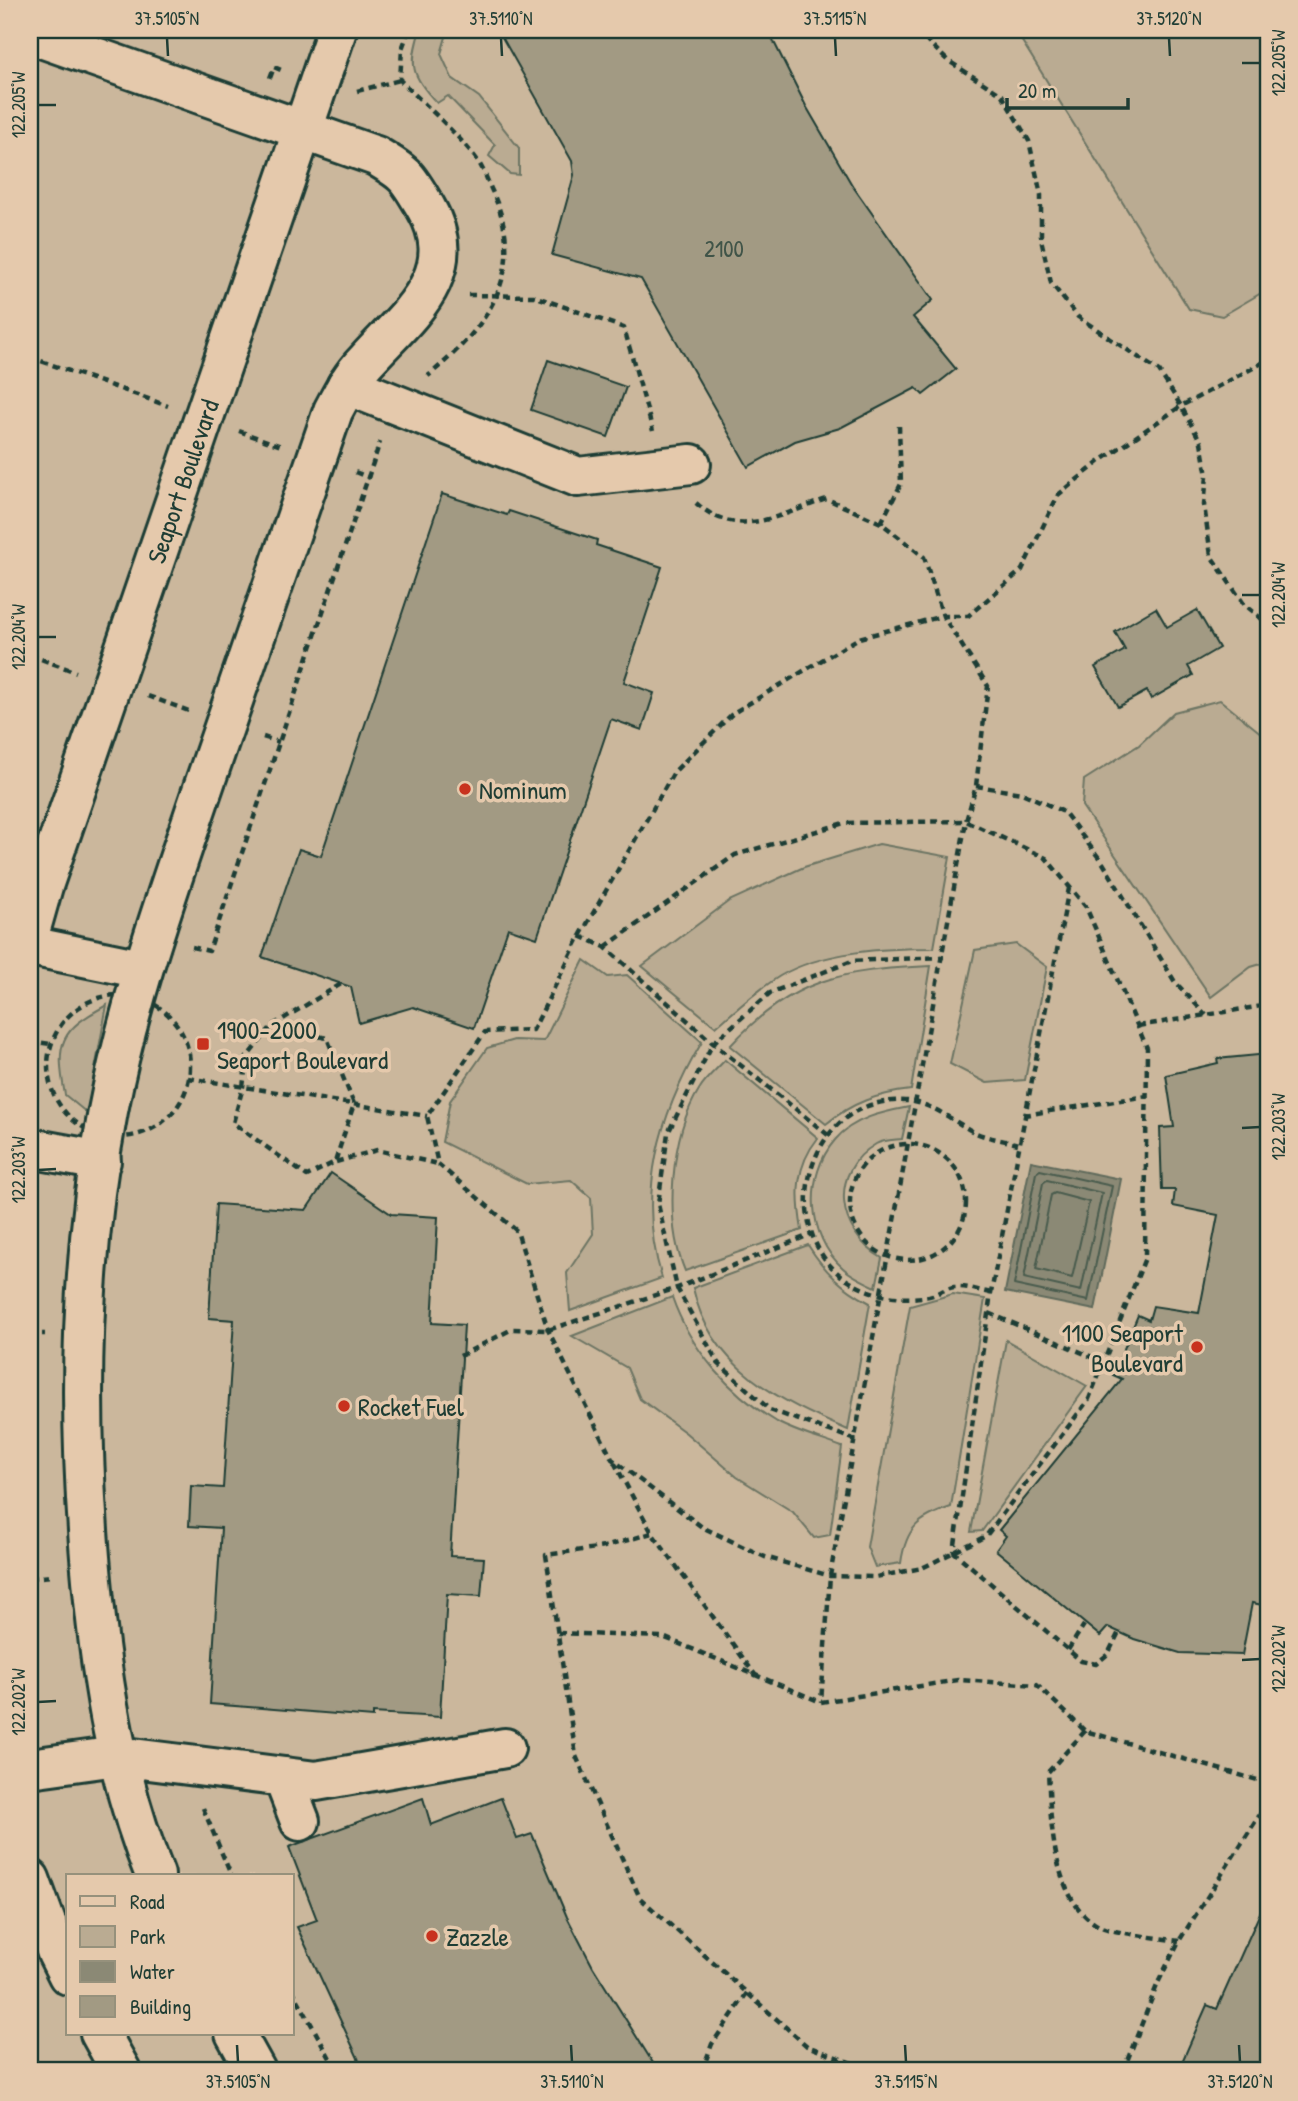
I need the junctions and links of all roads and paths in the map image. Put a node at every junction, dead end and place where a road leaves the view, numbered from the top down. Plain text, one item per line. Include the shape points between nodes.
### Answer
1 (337, 30) edge
2 (916, 30) edge
3 (30, 34) edge
4 (303, 129) junction
5 (1268, 360) edge
6 (347, 385) junction
7 (1181, 406) junction
8 (401, 408) junction
9 (899, 426) dead end
10 (691, 464) dead end
11 (881, 523) dead end
12 (943, 616) junction
13 (1268, 624) edge
14 (30, 655) edge
15 (113, 684) junction
16 (225, 723) junction
17 (279, 742) junction
18 (976, 786) junction
19 (966, 821) junction
20 (1069, 887) junction
21 (30, 932) edge
22 (580, 936) junction
23 (30, 946) edge
24 (186, 946) dead end
25 (605, 947) junction
26 (944, 957) junction
27 (151, 981) junction
28 (341, 984) dead end
29 (157, 1005) dead end
30 (1268, 1005) edge
31 (1206, 1015) junction
32 (272, 1026) junction
33 (1138, 1026) junction
34 (30, 1041) edge
35 (713, 1043) junction
36 (51, 1044) dead end
37 (188, 1078) dead end
38 (243, 1087) junction
39 (1147, 1096) junction
40 (918, 1102) junction
41 (354, 1104) junction
42 (1024, 1115) junction
43 (427, 1116) junction
44 (828, 1135) junction
45 (911, 1143) junction
46 (1018, 1144) junction
47 (30, 1148) edge
48 (101, 1161) junction
49 (335, 1162) junction
50 (438, 1164) junction
51 (812, 1234) junction
52 (888, 1257) junction
53 (677, 1288) junction
54 (991, 1293) junction
55 (880, 1294) junction
56 (989, 1313) junction
57 (548, 1330) junction
58 (460, 1356) dead end
59 (1104, 1362) junction
60 (856, 1440) junction
61 (612, 1459) junction
62 (652, 1533) junction
63 (954, 1552) junction
64 (830, 1576) junction
65 (1084, 1625) dead end
66 (1119, 1632) dead end
67 (558, 1633) junction
68 (1068, 1650) junction
69 (757, 1677) junction
70 (821, 1702) junction
71 (1085, 1731) junction
72 (505, 1748) dead end
73 (117, 1756) junction
74 (30, 1768) edge
75 (283, 1777) junction
76 (1268, 1783) edge
77 (1268, 1802) edge
78 (201, 1804) dead end
79 (300, 1821) dead end
80 (155, 1874) edge
81 (231, 1874) edge
82 (30, 1879) edge
83 (1179, 1941) junction
84 (66, 1971) edge
85 (294, 1993) edge
86 (747, 1993) junction
87 (101, 2035) edge
88 (236, 2035) edge
89 (121, 2071) edge
90 (256, 2071) edge
91 (337, 2071) edge
92 (702, 2071) edge
93 (873, 2071) edge
94 (1123, 2071) edge

1 - 4 main road, Seaport Boulevard
2 - 7 path via 947,60 1002,95 1029,141 1041,195 1041,239 1051,283 1078,317 1159,371
3 - 4 main road
4 - 6 main road via 376,156 407,174 432,219 438,244 436,272 424,298
4 - 15 main road, Seaport Boulevard
5 - 7 path
6 - 8 main road
6 - 16 main road via 333,411
7 - 12 path via 1058,495 1022,570 968,616
7 - 13 path via 1201,442 1211,556 1244,604
8 - 10 main road via 578,477
8 - 17 path via 383,433
9 - 11 path via 901,484
12 - 18 path via 988,686
12 - 22 path via 859,638 733,713 674,772
14 - 15 path
15 - 16 path
15 - 21 main road, Seaport Boulevard
16 - 17 path
16 - 27 main road
17 - 24 path via 209,951
18 - 19 path
18 - 31 path via 1022,793 1064,812 1102,863 1175,982
19 - 20 path via 1046,858
19 - 25 path via 844,823 735,855
19 - 26 path
20 - 33 path via 1086,907
20 - 42 path
22 - 25 path
22 - 43 path via 533,1030 485,1032
23 - 27 main road
25 - 35 path
26 - 35 path via 852,961 770,993
26 - 40 path
27 - 29 path
27 - 48 main road via 116,1071
28 - 32 path
30 - 31 path
31 - 33 path
32 - 38 path via 247,1058
32 - 41 path via 327,1038
33 - 39 path via 1147,1048
34 - 36 path
35 - 44 path
35 - 53 path via 668,1133 658,1204
37 - 38 path
38 - 41 path
38 - 49 path via 233,1123 307,1176
39 - 42 path
39 - 59 path via 1145,1258
40 - 44 path via 879,1103 848,1115
40 - 45 path
40 - 46 path via 946,1112 974,1132
41 - 43 path
41 - 49 path
42 - 46 path
43 - 50 path
44 - 51 path via 809,1170 806,1202
45 - 52 path
45 - 52 path via 876,1153 853,1181 852,1217 859,1233
45 - 52 path via 930,1147 960,1174 967,1193 966,1214 958,1233 927,1258 907,1261
46 - 54 path
47 - 48 main road
48 - 73 main road via 86,1310 84,1451 102,1671
49 - 50 path via 377,1150
50 - 57 path via 517,1231
51 - 53 path
51 - 55 path via 828,1262 847,1280
52 - 55 path
53 - 57 path
53 - 60 path via 718,1363 770,1409
54 - 55 path via 954,1287 905,1299
54 - 56 path
55 - 60 path
56 - 59 path
56 - 63 path
57 - 58 path via 512,1329
57 - 61 path
59 - 63 path via 1089,1399 986,1536
60 - 64 path
61 - 62 path
61 - 64 path via 702,1527 765,1557
62 - 67 path via 604,1547 546,1555
62 - 69 path
63 - 64 path via 922,1567 876,1577
63 - 68 path
64 - 70 path
65 - 68 path
66 - 68 path via 1097,1664 1081,1661
67 - 69 path via 663,1637
67 - 86 path via 576,1756 640,1898
69 - 70 path
70 - 71 path via 958,1680 1037,1685
71 - 76 path
71 - 83 path via 1048,1772 1052,1848 1071,1899 1099,1926
72 - 75 main road via 316,1781
73 - 74 main road
73 - 75 main road
73 - 80 main road
75 - 79 main road
77 - 83 path
78 - 81 path
82 - 84 main road
83 - 94 path
85 - 91 path
86 - 92 path via 712,2044
86 - 93 path via 807,2046
87 - 89 main road
88 - 90 main road

